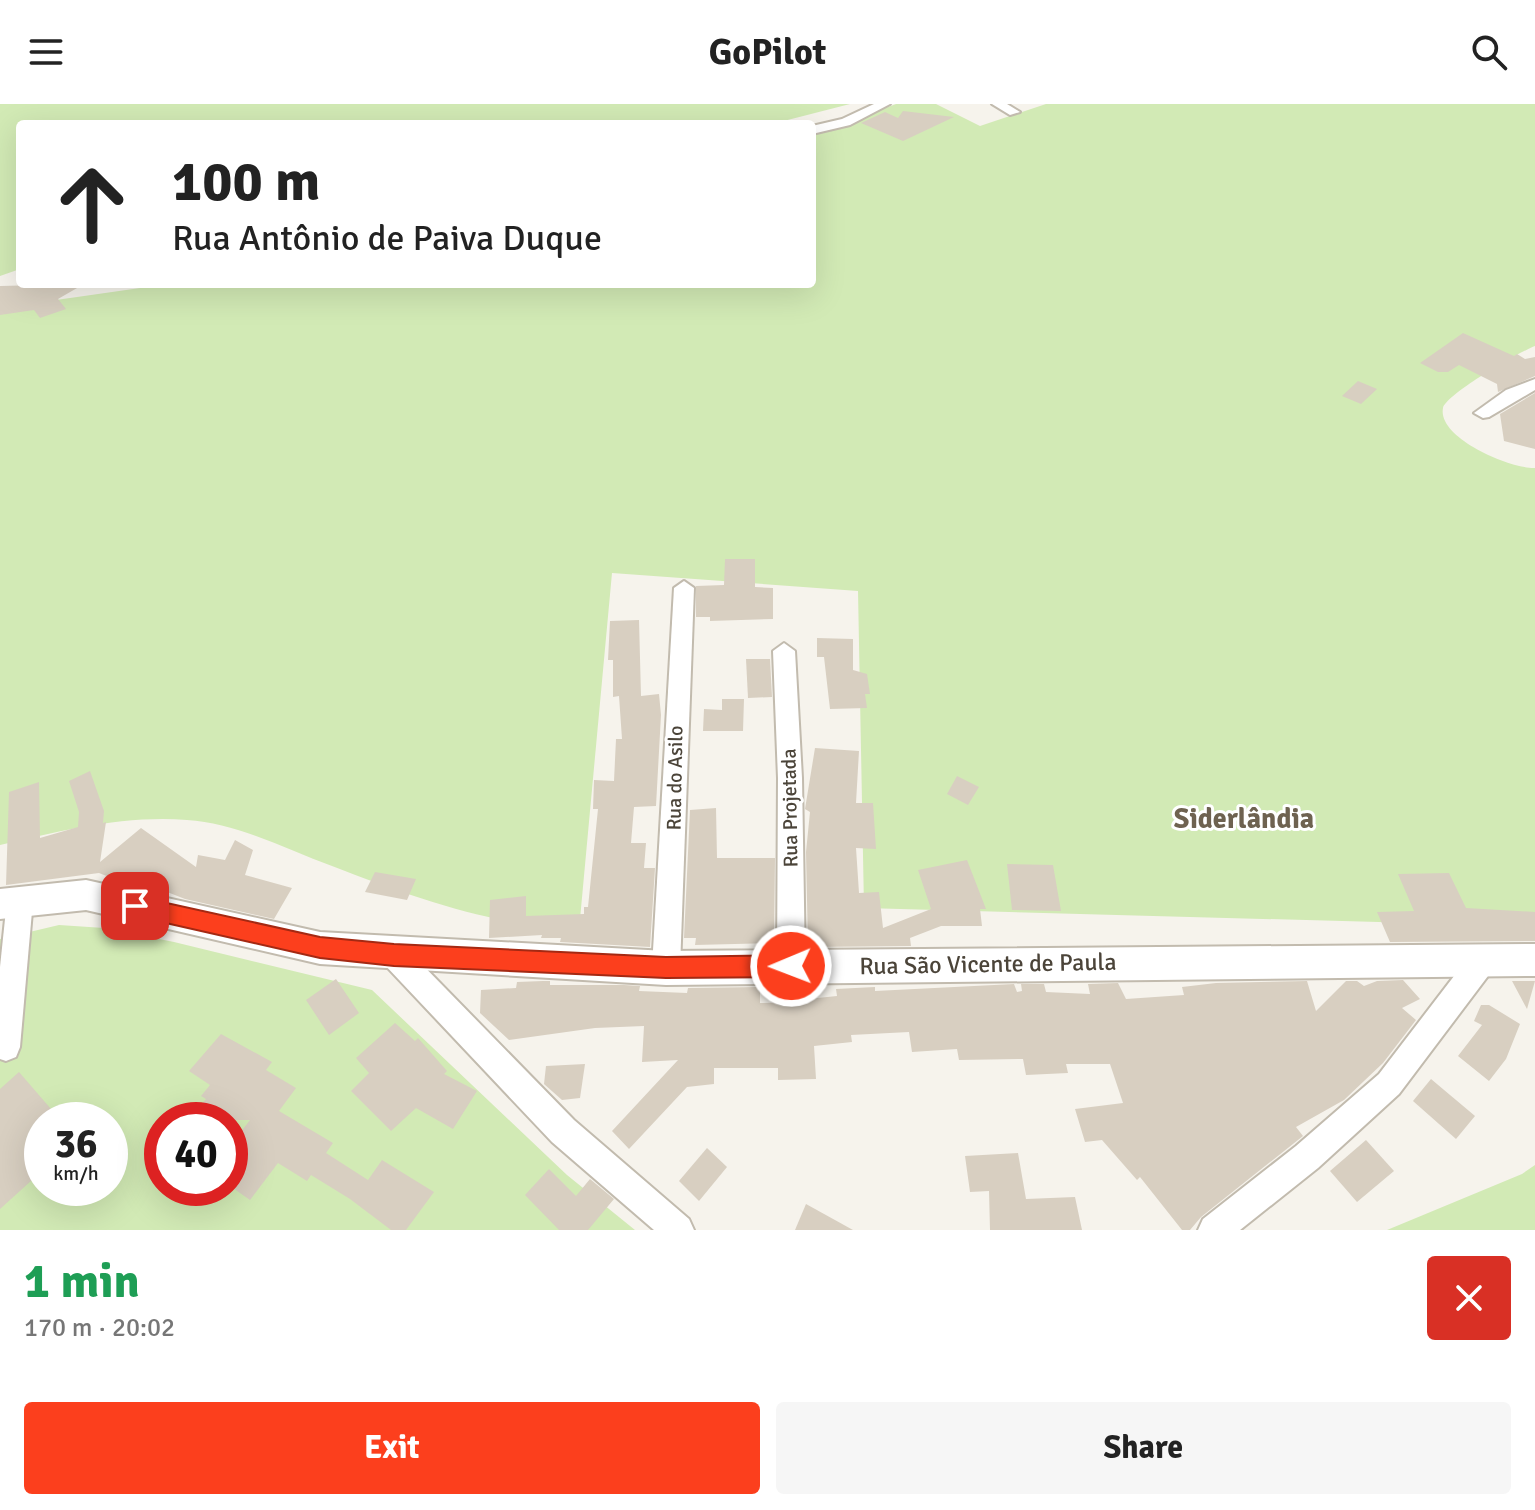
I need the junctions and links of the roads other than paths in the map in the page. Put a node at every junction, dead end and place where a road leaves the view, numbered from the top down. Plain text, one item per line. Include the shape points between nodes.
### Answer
1 (884, 104) edge
2 (998, 104) edge
3 (1014, 112) dead end
4 (816, 129) edge
5 (1535, 384) edge
6 (1483, 413) dead end
7 (684, 588) dead end
8 (784, 651) dead end
9 (10, 902) edge
10 (394, 955) junction
11 (1484, 959) junction
12 (1535, 960) edge
13 (791, 966) junction
14 (666, 968) junction
15 (6, 1047) dead end
16 (678, 1230) edge
17 (1214, 1230) edge

1 - 4 street
2 - 3 street
5 - 6 street
7 - 14 street, Rua do Asilo
8 - 13 street, Rua Projetada
9 - 10 street, Rua São Vicente de Paula via 86,895 320,948
9 - 15 street
10 - 14 street, Rua São Vicente de Paula
10 - 16 street via 563,1131
11 - 12 street, Rua São Vicente de Paula
11 - 13 street, Rua São Vicente de Paula
11 - 17 street via 1389,1084
13 - 14 street, Rua São Vicente de Paula

